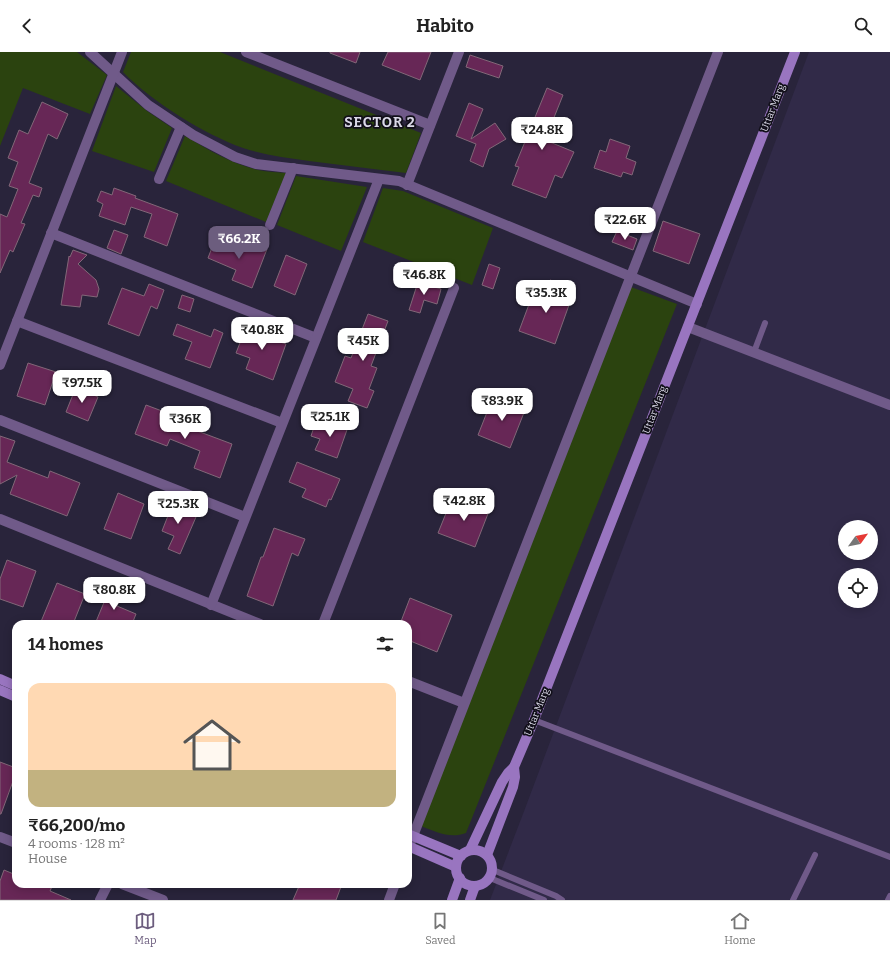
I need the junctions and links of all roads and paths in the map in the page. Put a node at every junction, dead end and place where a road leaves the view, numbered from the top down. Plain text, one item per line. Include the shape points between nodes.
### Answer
1 (90, 52) edge
2 (122, 52) edge
3 (246, 52) edge
4 (459, 52) edge
5 (718, 52) edge
6 (795, 52) edge
7 (113, 73) junction
8 (430, 125) junction
9 (181, 127) junction
10 (293, 168) junction
11 (379, 179) junction
12 (159, 180) dead end
13 (407, 184) junction
14 (270, 225) dead end
15 (51, 233) junction
16 (631, 277) junction
17 (454, 288) dead end
18 (696, 304) junction
19 (17, 321) junction
20 (765, 323) dead end
21 (688, 327) junction
22 (316, 338) junction
23 (754, 352) junction
24 (0, 365) edge
25 (890, 405) edge
26 (0, 420) edge
27 (282, 423) junction
28 (245, 517) junction
29 (0, 519) edge
30 (211, 605) junction
31 (250, 620) edge
32 (325, 620) edge
33 (0, 680) edge
34 (412, 683) edge
35 (12, 684) edge
36 (0, 690) edge
37 (12, 694) edge
38 (464, 703) junction
39 (534, 720) junction
40 (514, 767) junction
41 (412, 830) edge
42 (412, 836) edge
43 (0, 837) edge
44 (12, 842) edge
45 (412, 849) edge
46 (470, 850) junction
47 (487, 855) junction
48 (815, 855) dead end
49 (461, 856) junction
50 (890, 856) edge
51 (456, 867) junction
52 (491, 874) junction
53 (460, 878) junction
54 (475, 886) junction
55 (106, 888) edge
56 (132, 888) edge
57 (394, 888) edge
58 (890, 896) edge
59 (100, 900) edge
60 (163, 900) edge
61 (389, 900) edge
62 (452, 900) edge
63 (470, 900) edge
64 (544, 900) edge
65 (562, 900) edge
66 (793, 900) edge
67 (888, 900) edge

1 - 7 street
2 - 7 street
3 - 8 street
4 - 8 street
5 - 16 street
6 - 18 main road, Uttar Marg
7 - 9 street via 148,105
7 - 15 street
8 - 13 street
9 - 10 street via 235,156 256,164
9 - 12 street
10 - 11 street
10 - 14 street
11 - 13 street
11 - 22 street
13 - 16 street
15 - 19 street
15 - 22 street
16 - 18 street
16 - 38 street
17 - 32 street
18 - 21 main road, Uttar Marg
19 - 24 street
19 - 27 street
20 - 23 lane
21 - 23 street
21 - 39 main road, Uttar Marg
22 - 27 street
23 - 25 street
26 - 28 street
27 - 28 street
28 - 30 street
29 - 30 street
30 - 31 street
33 - 35 main road
34 - 38 street
36 - 37 main road
38 - 41 street
39 - 40 main road, Uttar Marg
39 - 50 lane
40 - 46 main road, Uttar Marg via 502,782
40 - 47 main road, Uttar Marg via 513,787
42 - 49 main road
43 - 44 street
45 - 51 main road
46 - 47 main road via 482,851
46 - 49 main road
47 - 52 main road
48 - 66 lane
49 - 51 main road
51 - 53 main road
52 - 54 main road via 481,885
52 - 64 lane
52 - 65 lane
53 - 54 main road
53 - 62 main road
54 - 63 main road
55 - 59 street
56 - 60 street
57 - 61 street
58 - 67 lane

